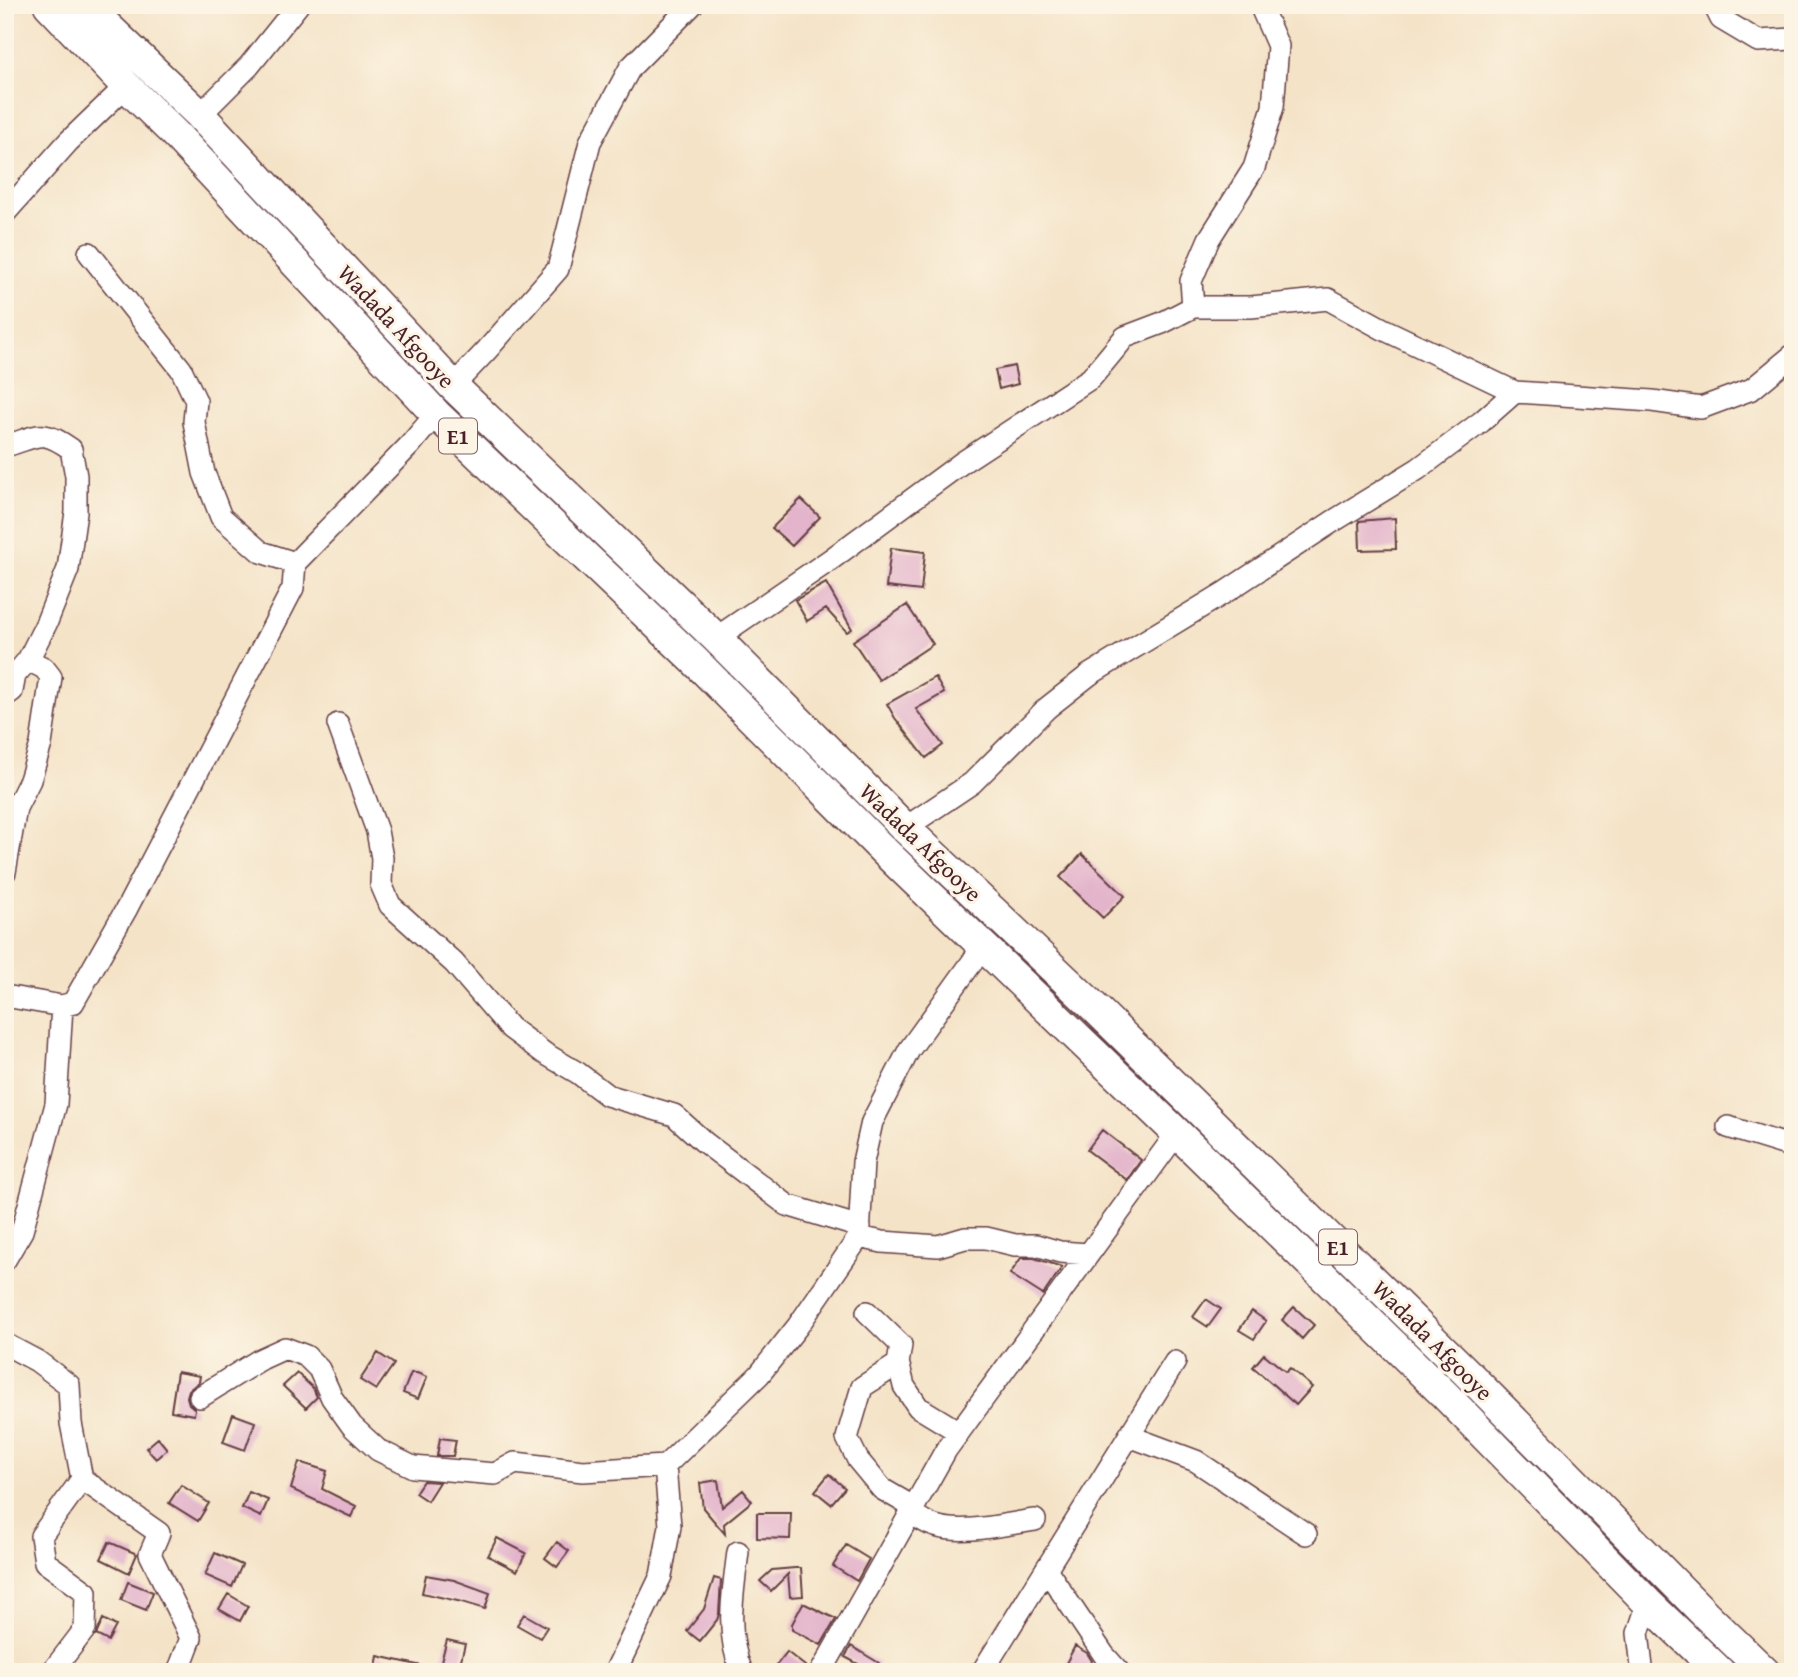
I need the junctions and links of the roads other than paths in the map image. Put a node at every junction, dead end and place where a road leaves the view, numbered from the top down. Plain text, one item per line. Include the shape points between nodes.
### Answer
1 (49, 5) edge
2 (85, 5) edge
3 (298, 5) edge
4 (692, 5) edge
5 (1260, 5) edge
6 (1714, 5) edge
7 (1793, 39) edge
8 (126, 86) junction
9 (201, 115) junction
10 (5, 213) edge
11 (89, 253) dead end
12 (1193, 307) junction
13 (1793, 355) edge
14 (453, 386) junction
15 (1515, 392) junction
16 (436, 414) junction
17 (5, 446) edge
18 (295, 563) junction
19 (716, 638) junction
20 (29, 660) junction
21 (5, 696) edge
22 (338, 724) dead end
23 (905, 828) junction
24 (5, 872) edge
25 (983, 947) junction
26 (5, 996) edge
27 (62, 1006) junction
28 (1728, 1127) dead end
29 (1177, 1133) junction
30 (1793, 1147) edge
31 (860, 1232) junction
32 (1088, 1254) junction
33 (5, 1261) edge
34 (867, 1312) dead end
35 (5, 1344) edge
36 (898, 1362) junction
37 (1175, 1362) dead end
38 (200, 1397) dead end
39 (959, 1432) junction
40 (1129, 1436) junction
41 (666, 1466) junction
42 (82, 1479) junction
43 (912, 1509) junction
44 (1035, 1520) dead end
45 (1306, 1534) dead end
46 (738, 1552) dead end
47 (1046, 1569) junction
48 (1648, 1603) junction
49 (51, 1672) edge
50 (178, 1672) edge
51 (615, 1672) edge
52 (742, 1672) edge
53 (821, 1672) edge
54 (982, 1672) edge
55 (1119, 1672) edge
56 (1641, 1672) edge
57 (1720, 1672) edge
58 (1765, 1672) edge

1 - 8 highway, Wadada Afgooye / E1
2 - 9 highway, Wadada Afgooye / E1
3 - 9 street via 249,66
4 - 14 street via 631,68 590,142 558,269
5 - 12 street via 1278,46 1273,107 1254,168 1209,239 1191,281
6 - 7 street via 1721,19 1758,41
8 - 10 street
8 - 16 highway, Wadada Afgooye / E1
9 - 14 highway, Wadada Afgooye / E1
11 - 18 street via 181,369 196,401 194,422 204,473 221,517 261,552
12 - 15 street via 1328,299
12 - 19 street via 1125,337 1091,378 963,462
13 - 15 street via 1752,389 1702,408
14 - 19 highway, Wadada Afgooye / E1
15 - 23 street via 1418,469 1089,675 1047,708 972,783
16 - 18 street
16 - 25 highway, Wadada Afgooye / E1 via 694,660
17 - 20 street via 43,434 56,439 71,449 76,476 68,569
18 - 27 street via 293,588 127,908 73,1003
19 - 23 highway, Wadada Afgooye / E1
20 - 21 street
20 - 24 street via 51,677 41,744 16,808
22 - 31 street via 377,831 381,884 390,905 454,963 510,1028 607,1096 674,1115 787,1205
23 - 58 highway, Wadada Afgooye / E1 via 1467,1373
25 - 29 highway, Wadada Afgooye / E1
25 - 31 street via 909,1050 872,1122 863,1163
26 - 27 street
27 - 33 street via 56,1104 22,1231
28 - 30 street
29 - 32 street
29 - 48 highway, Wadada Afgooye / E1 via 1445,1395
31 - 32 street via 882,1242 938,1245 986,1238
31 - 41 street via 799,1326 759,1375
32 - 39 street
34 - 36 street via 901,1345
35 - 42 street via 69,1385
36 - 39 street via 904,1386 918,1407
36 - 43 street via 862,1387 847,1438 882,1489
37 - 40 street
38 - 41 street via 285,1348 306,1356 319,1369 352,1426 378,1450 413,1466 495,1474 515,1463 583,1471
39 - 43 street
40 - 45 street via 1196,1461
40 - 47 street
41 - 51 street via 670,1526 661,1576
42 - 49 street via 41,1536 45,1562 86,1592 85,1629
42 - 50 street via 159,1533 150,1555 191,1638
43 - 44 street via 921,1520 955,1530
43 - 53 street
46 - 52 street via 731,1614 735,1656
47 - 54 street
47 - 55 street
48 - 56 street via 1638,1633
48 - 57 highway, Wadada Afgooye / E1

